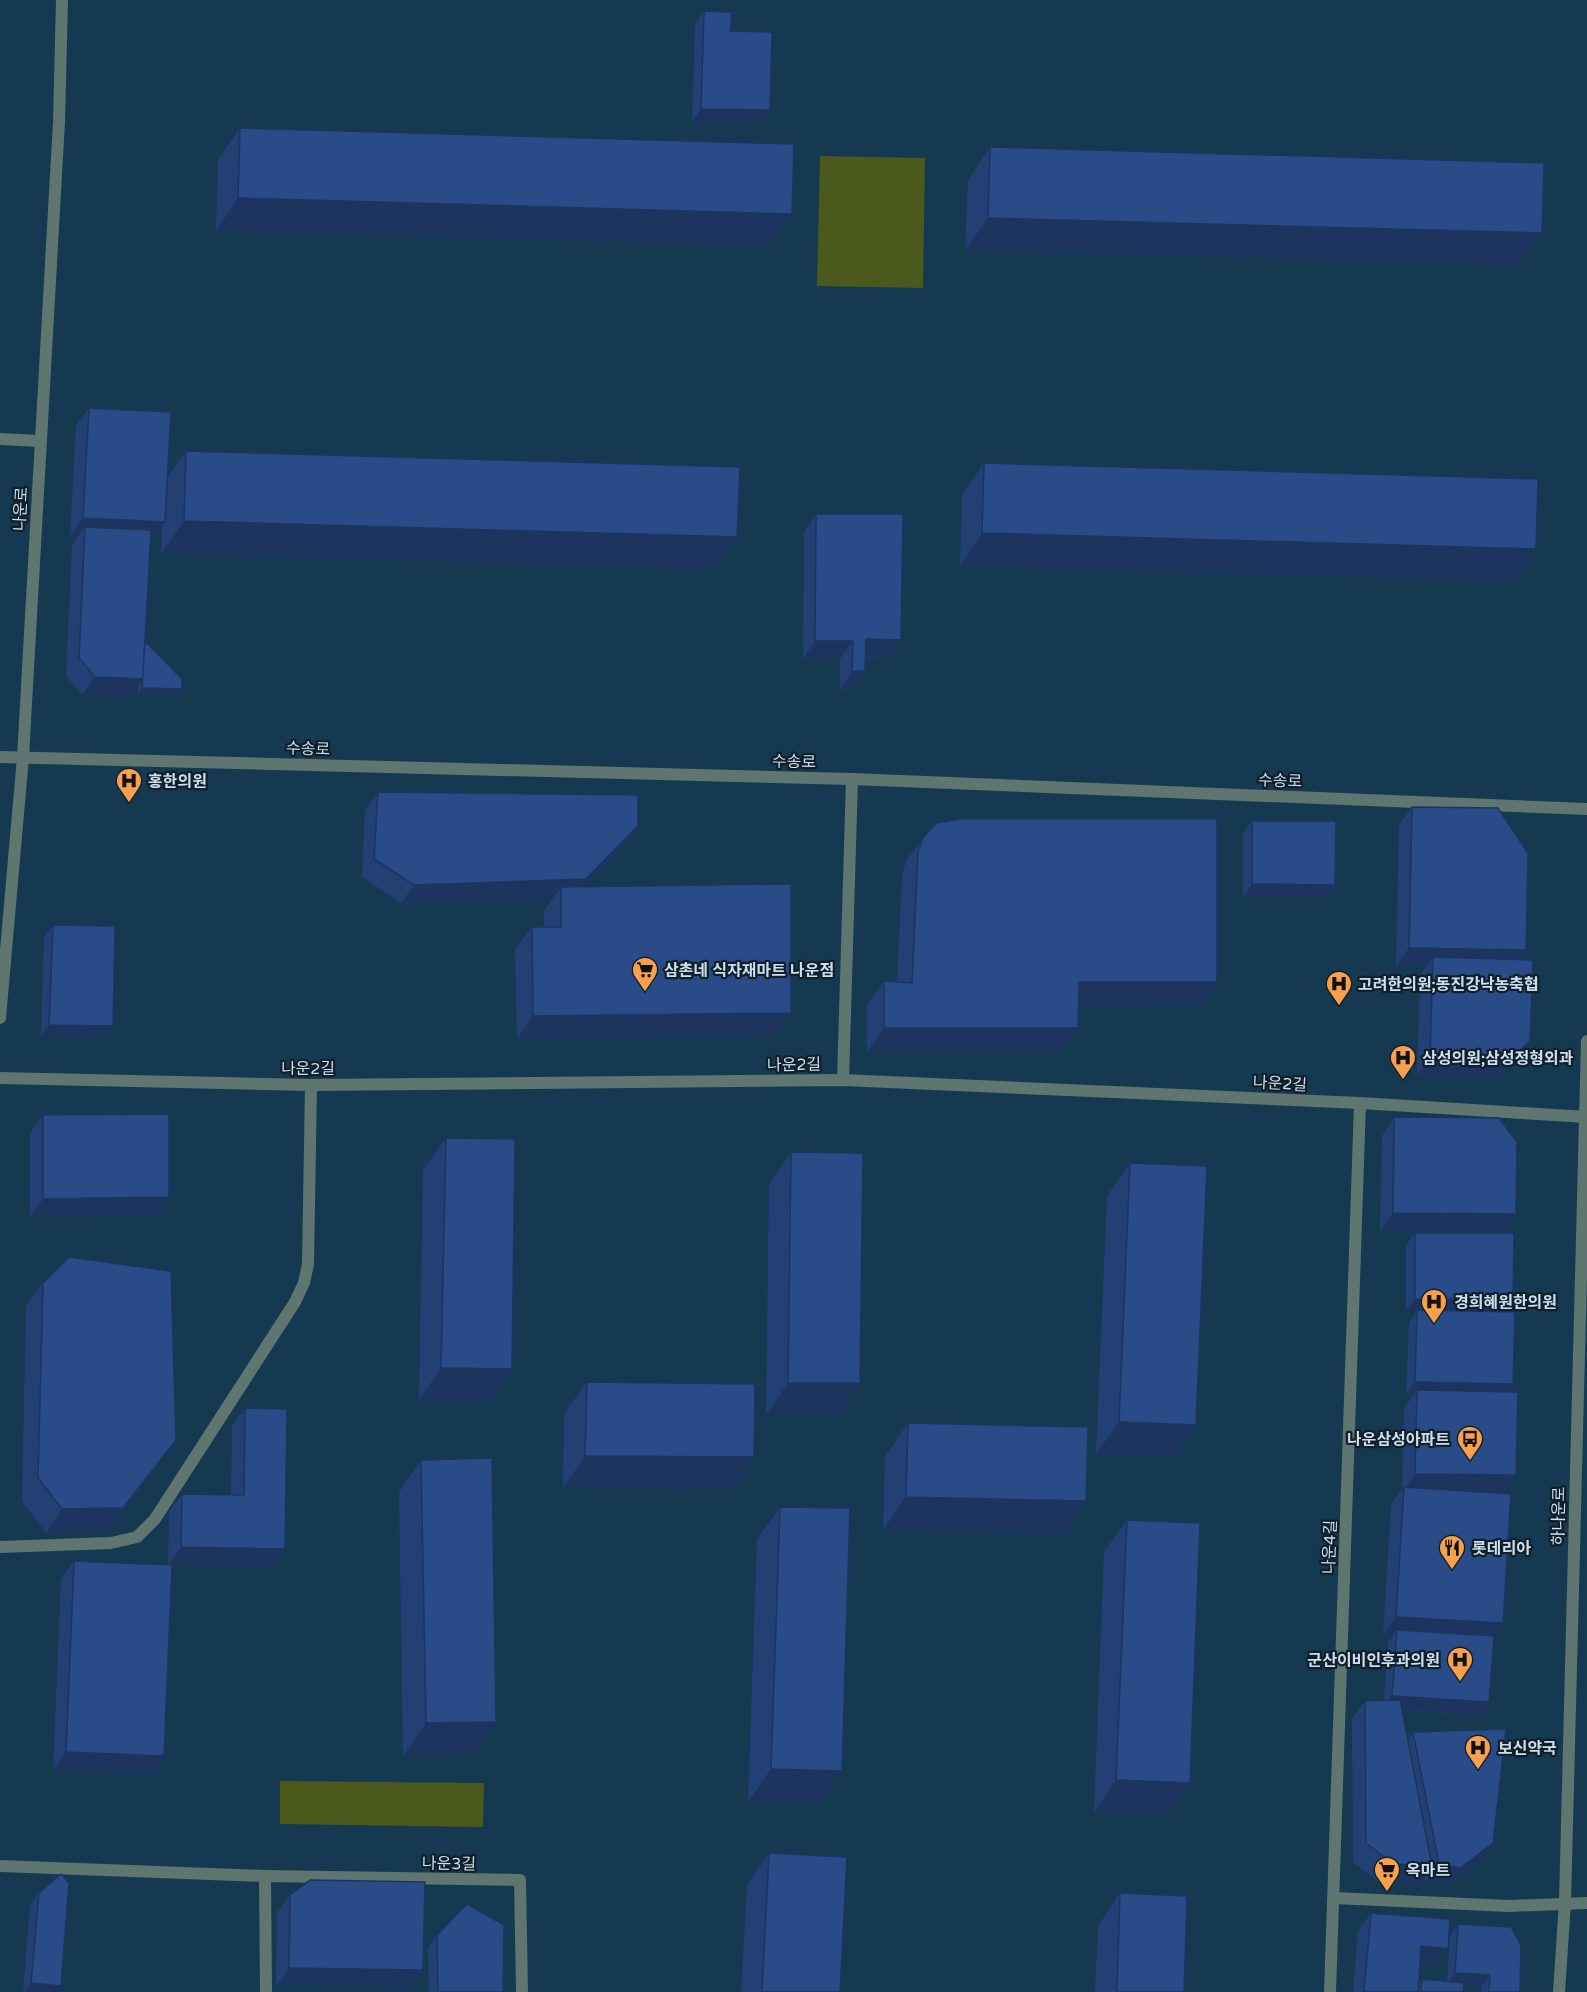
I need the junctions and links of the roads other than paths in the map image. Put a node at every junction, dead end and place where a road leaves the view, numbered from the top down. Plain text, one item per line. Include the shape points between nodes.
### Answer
1 (62, 0) edge
2 (0, 439) edge
3 (40, 441) junction
4 (0, 757) edge
5 (23, 757) junction
6 (852, 778) junction
7 (1587, 809) edge
8 (0, 1018) edge
9 (1587, 1041) edge
10 (0, 1078) edge
11 (843, 1080) junction
12 (311, 1085) junction
13 (1360, 1103) junction
14 (1586, 1117) edge
15 (0, 1546) edge
16 (0, 1866) edge
17 (265, 1876) junction
18 (1334, 1898) junction
19 (1565, 1902) junction
20 (1587, 1903) edge
21 (266, 1992) edge
22 (522, 1992) edge
23 (1330, 1992) edge
24 (1559, 1992) edge

1 - 3 street, 나운로 via 59,122
2 - 3 street
3 - 5 street, 나운로
4 - 5 street, 수송로
5 - 6 street, 수송로
5 - 8 street, 나운로
6 - 7 street, 수송로
6 - 11 street
9 - 14 street, 하나운로
10 - 12 street, 나운2길
11 - 12 street, 나운2길
11 - 13 street, 나운2길
12 - 15 street via 308,1264 304,1283 296,1302 155,1519 136,1537 111,1543
13 - 14 street, 나운2길
13 - 18 street, 나운4길
14 - 19 street, 하나운로
16 - 17 street, 나운3길
17 - 21 street
17 - 22 street, 나운3길 via 520,1880
18 - 19 street via 1509,1906
18 - 23 street, 나운4길
19 - 20 street
19 - 24 street, 하나운로

